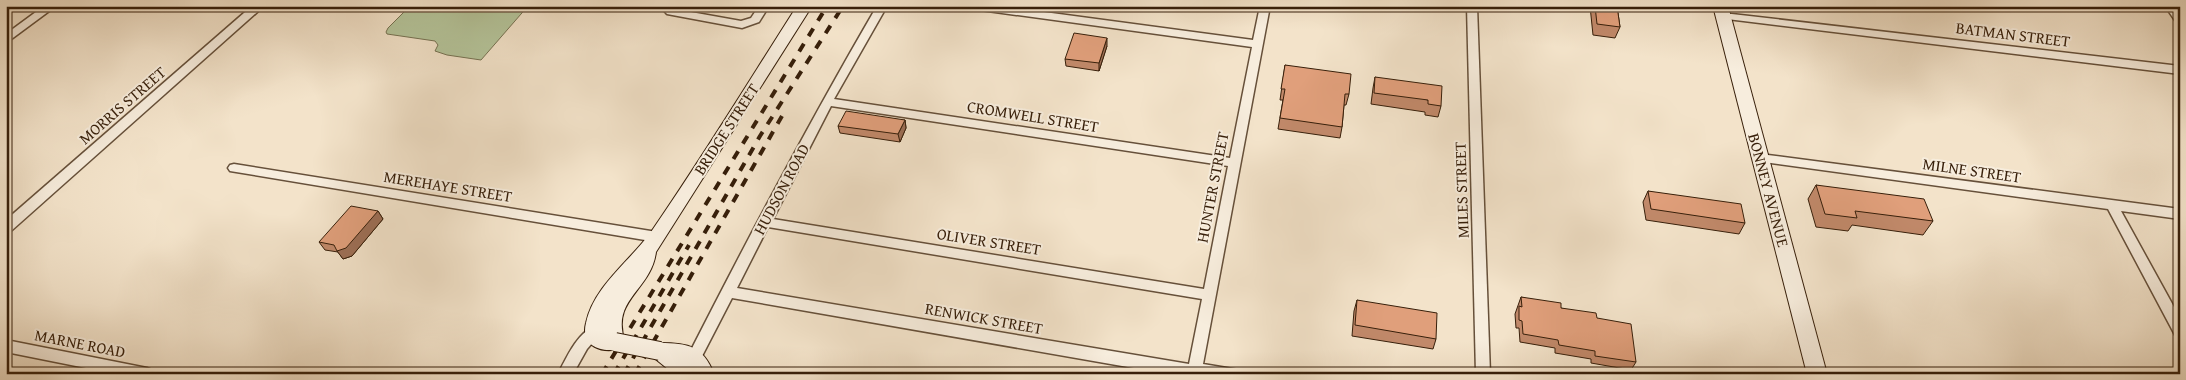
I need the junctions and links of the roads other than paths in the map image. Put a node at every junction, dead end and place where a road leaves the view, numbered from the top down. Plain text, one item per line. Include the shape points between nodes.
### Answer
1 (51, 6) edge
2 (259, 6) edge
3 (665, 6) edge
4 (764, 6) edge
5 (805, 6) edge
6 (882, 6) edge
7 (974, 6) edge
8 (1265, 6) edge
9 (1472, 6) edge
10 (2170, 6) edge
11 (1721, 11) edge
12 (2180, 20) edge
13 (6, 40) edge
14 (1258, 44) junction
15 (2180, 70) edge
16 (827, 102) junction
17 (1760, 158) junction
18 (1235, 163) junction
19 (234, 168) dead end
20 (2112, 205) junction
21 (2180, 214) edge
22 (764, 222) junction
23 (6, 228) edge
24 (652, 244) junction
25 (729, 292) junction
26 (1209, 295) junction
27 (2180, 330) edge
28 (594, 333) junction
29 (615, 342) junction
30 (6, 346) edge
31 (692, 368) edge
32 (1194, 372) edge
33 (147, 374) edge
34 (565, 374) edge
35 (1234, 374) edge
36 (1483, 374) edge
37 (1817, 374) edge

1 - 13 street
2 - 23 street, MORRIS STREET
3 - 4 street via 671,12 742,25 755,20
5 - 24 main road, BRIDGE STREET
6 - 16 street, HUDSON ROAD
7 - 14 street
8 - 14 street, HUNTER STREET
9 - 36 street, MILES STREET
10 - 12 street
11 - 15 street, BATMAN STREET
11 - 17 main road, BONNEY AVENUE
14 - 18 street, HUNTER STREET
16 - 18 street, CROMWELL STREET
16 - 22 street, HUDSON ROAD
17 - 20 street, MILNE STREET
17 - 37 main road, BONNEY AVENUE
18 - 26 street, HUNTER STREET
19 - 24 street, MEREHAYE STREET
20 - 21 street, MILNE STREET
20 - 27 street
22 - 25 street, HUDSON ROAD
22 - 26 street, OLIVER STREET
24 - 28 main road, BRIDGE STREET via 630,267 598,313
24 - 29 main road, BRIDGE STREET via 642,270 610,317 609,327
25 - 31 street, HUDSON ROAD
25 - 32 street, RENWICK STREET
26 - 32 street, HUNTER STREET
28 - 29 main road via 600,342
28 - 34 street, BRIDGE STREET via 582,345
29 - 31 main road, bridge via 660,351
30 - 33 street, MARNE ROAD
32 - 35 street, RENWICK STREET

